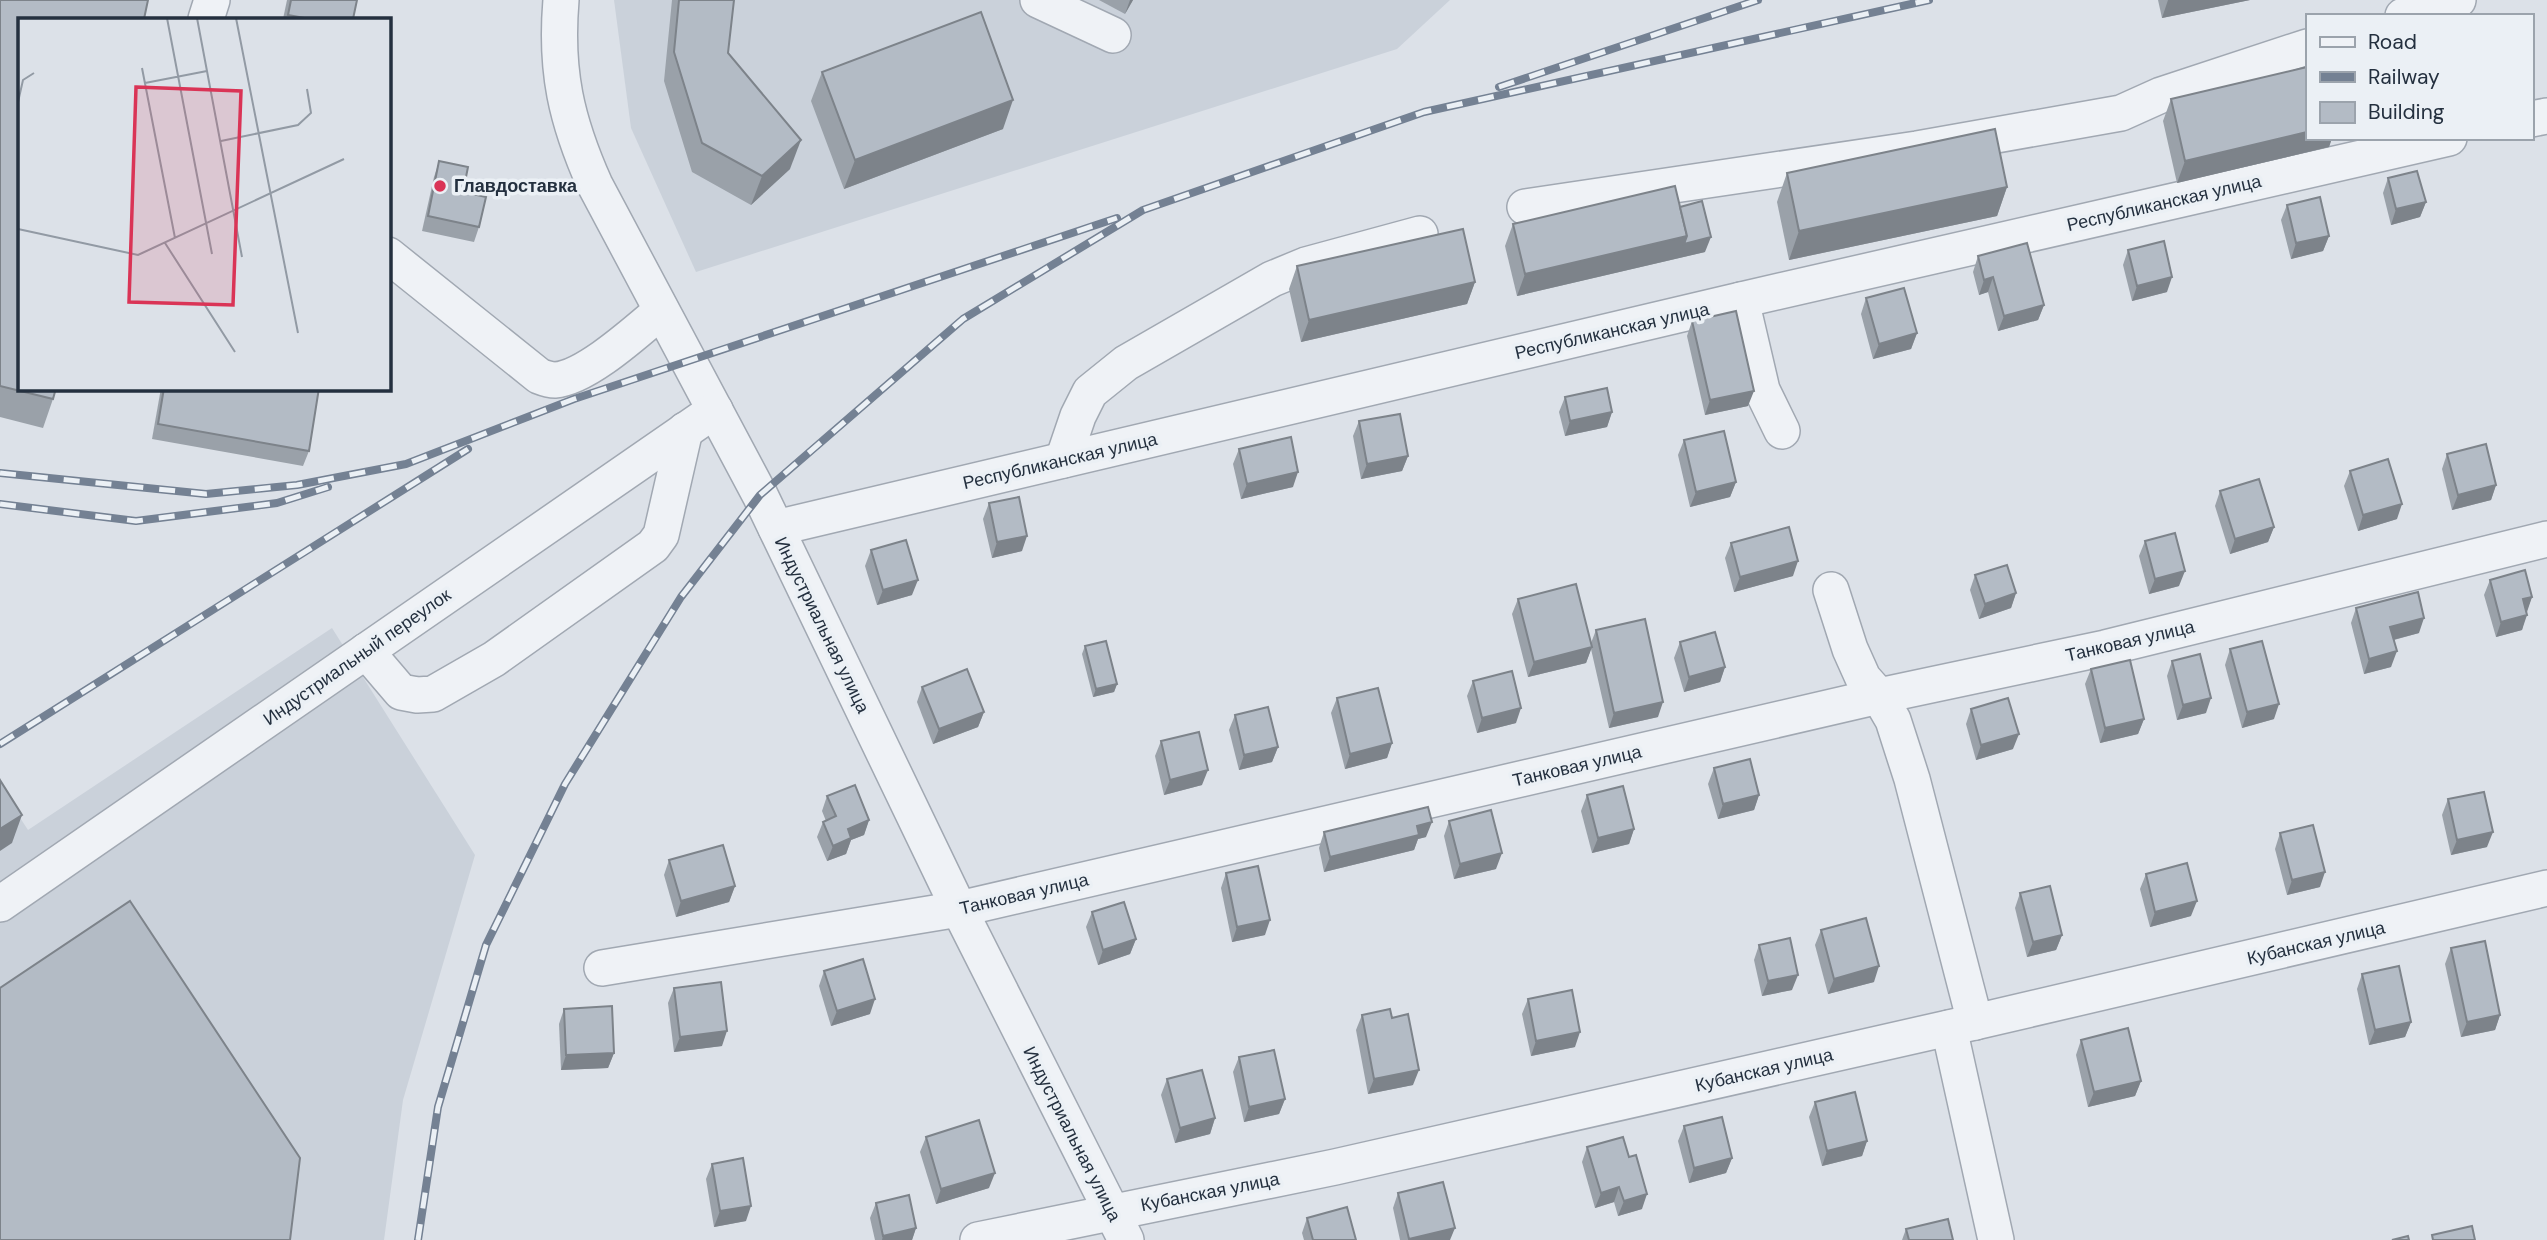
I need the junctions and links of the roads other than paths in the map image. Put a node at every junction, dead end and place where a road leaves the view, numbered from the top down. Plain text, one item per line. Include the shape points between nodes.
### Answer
1 (212, 0) edge
2 (561, 0) edge
3 (1038, 0) edge
4 (2458, 0) edge
5 (2410, 14) edge
6 (206, 18) edge
7 (1113, 35) dead end
8 (2306, 47) edge
9 (2440, 140) edge
10 (1525, 207) dead end
11 (1420, 234) dead end
12 (390, 257) edge
13 (1741, 300) junction
14 (662, 311) junction
15 (715, 410) junction
16 (685, 430) junction
17 (1782, 431) dead end
18 (1063, 460) junction
19 (776, 528) junction
20 (2547, 540) edge
21 (1831, 590) dead end
22 (366, 650) junction
23 (1879, 696) junction
24 (2547, 888) edge
25 (0, 904) edge
26 (959, 909) junction
27 (602, 968) dead end
28 (1962, 1025) junction
29 (1118, 1226) edge
30 (978, 1240) edge
31 (1996, 1240) edge

1 - 6 street
2 - 14 street, Индустриальная улица via 558,38 563,93 579,150
3 - 7 street
4 - 5 street
8 - 10 street via 2161,95 2121,113 1917,149
9 - 13 street, Республиканская улица
11 - 18 street via 1306,265 1272,279 1126,363 1090,392
12 - 14 street via 539,376 553,380 599,360
13 - 17 street via 1762,390
13 - 18 street, Республиканская улица
14 - 15 street, Индустриальная улица
15 - 16 street, Индустриальный переулок
15 - 19 street, Индустриальная улица
16 - 22 street, Индустриальный переулок
16 - 22 street via 661,535 653,547 494,659 433,694 417,695 401,692
18 - 19 street, Республиканская улица
19 - 26 street, Индустриальная улица
20 - 23 street, Танковая улица via 2105,648
21 - 23 street via 1863,678
22 - 25 street, Индустриальный переулок
23 - 26 street, Танковая улица
23 - 28 street via 1893,720 1912,779
24 - 28 street, Кубанская улица
26 - 27 street, Танковая улица
26 - 29 street, Индустриальная улица
28 - 29 street, Кубанская улица via 1335,1167
28 - 31 street
29 - 30 street, Кубанская улица

